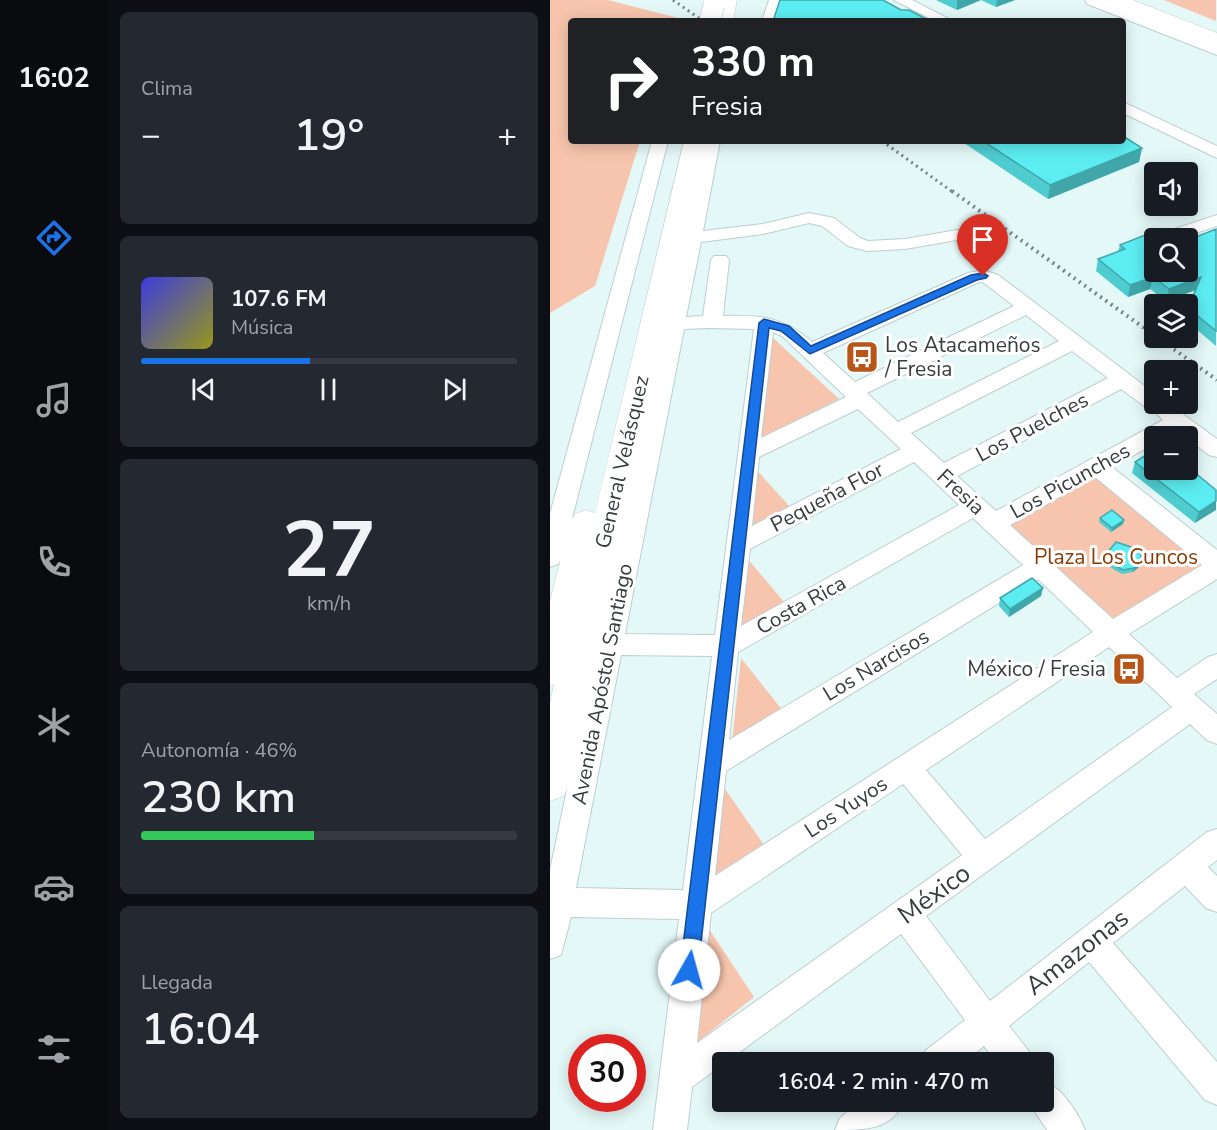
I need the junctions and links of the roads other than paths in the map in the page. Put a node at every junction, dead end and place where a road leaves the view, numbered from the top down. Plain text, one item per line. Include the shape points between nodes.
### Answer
1 (776, 0) edge
2 (1093, 0) edge
3 (1116, 0) edge
4 (1148, 0) edge
5 (898, 6) edge
6 (770, 18) edge
7 (910, 18) edge
8 (936, 18) edge
9 (1216, 27) edge
10 (1216, 40) edge
11 (1216, 50) edge
12 (1126, 108) edge
13 (659, 144) edge
14 (678, 144) edge
15 (694, 144) edge
16 (711, 144) edge
17 (1216, 153) edge
18 (1216, 220) edge
19 (1193, 228) edge
20 (957, 235) dead end
21 (692, 238) junction
22 (720, 260) dead end
23 (1028, 307) junction
24 (676, 323) junction
25 (712, 323) junction
26 (764, 323) junction
27 (1074, 342) junction
28 (810, 351) junction
29 (1123, 379) junction
30 (857, 395) junction
31 (1144, 395) edge
32 (1169, 414) edge
33 (1178, 421) junction
34 (896, 432) junction
35 (1216, 450) edge
36 (916, 451) junction
37 (749, 453) junction
38 (1096, 466) junction
39 (942, 474) junction
40 (976, 506) junction
41 (994, 523) junction
42 (738, 544) junction
43 (550, 558) edge
44 (1040, 566) junction
45 (1216, 566) edge
46 (1111, 633) junction
47 (610, 644) junction
48 (727, 646) junction
49 (1216, 665) edge
50 (550, 671) edge
51 (1183, 701) junction
52 (1216, 732) edge
53 (713, 764) junction
54 (907, 768) junction
55 (550, 784) edge
56 (1216, 842) edge
57 (983, 858) junction
58 (1186, 866) junction
59 (1216, 898) edge
60 (559, 902) junction
61 (696, 905) junction
62 (905, 914) junction
63 (1091, 941) junction
64 (550, 944) edge
65 (987, 1023) junction
66 (951, 1052) edge
67 (1009, 1052) edge
68 (676, 1078) junction
69 (1216, 1088) edge
70 (1054, 1111) edge
71 (670, 1130) edge
72 (1068, 1130) edge

1 - 6 street
2 - 11 main road
3 - 10 highway
4 - 9 highway
5 - 7 street
5 - 8 street
12 - 17 street
13 - 43 street
14 - 50 highway, General Velásquez
15 - 55 highway, General Velásquez
16 - 21 street, Avenida Apóstol Santiago
18 - 19 street
20 - 21 street via 867,246 854,242 828,222 809,218 763,229
21 - 24 street, Avenida Apóstol Santiago
22 - 25 street
23 - 27 street
23 - 28 street via 989,278 978,276
23 - 30 street
24 - 25 street, Fresia
24 - 47 street, Avenida Apóstol Santiago
25 - 26 street, Fresia
26 - 28 street, Fresia via 785,329
26 - 37 street
27 - 29 street
27 - 34 street
28 - 30 street, Fresia
29 - 31 street
29 - 39 street, Los Puelches
30 - 34 street, Fresia
30 - 37 street
32 - 33 street
33 - 35 street
33 - 38 street, Los Picunches
34 - 36 street, Fresia
36 - 39 street, Fresia
36 - 42 street, Pequeña Flor
37 - 42 street
38 - 41 street, Los Picunches
38 - 45 street
39 - 40 street, Fresia
40 - 41 street, Fresia
40 - 48 street, Costa Rica
41 - 44 street, Fresia
42 - 48 street
44 - 46 street, Fresia
44 - 53 street, Los Narcisos
45 - 46 street, Los Yuyos
46 - 51 street, Fresia
46 - 54 street, Los Yuyos
47 - 48 street
47 - 60 street, Avenida Apóstol Santiago
48 - 53 street
49 - 51 street, México
51 - 52 street, Fresia
51 - 57 street, México
53 - 61 street
54 - 57 street
54 - 61 street, Los Yuyos
56 - 58 street, Amazonas
57 - 62 street, México
58 - 59 street
58 - 63 street, Amazonas
60 - 61 street
60 - 64 street, Avenida Apóstol Santiago
61 - 68 street
62 - 65 street
62 - 68 street, México
63 - 65 street, Amazonas
63 - 69 street
65 - 66 street, Amazonas
65 - 67 street
68 - 71 street
70 - 72 street

